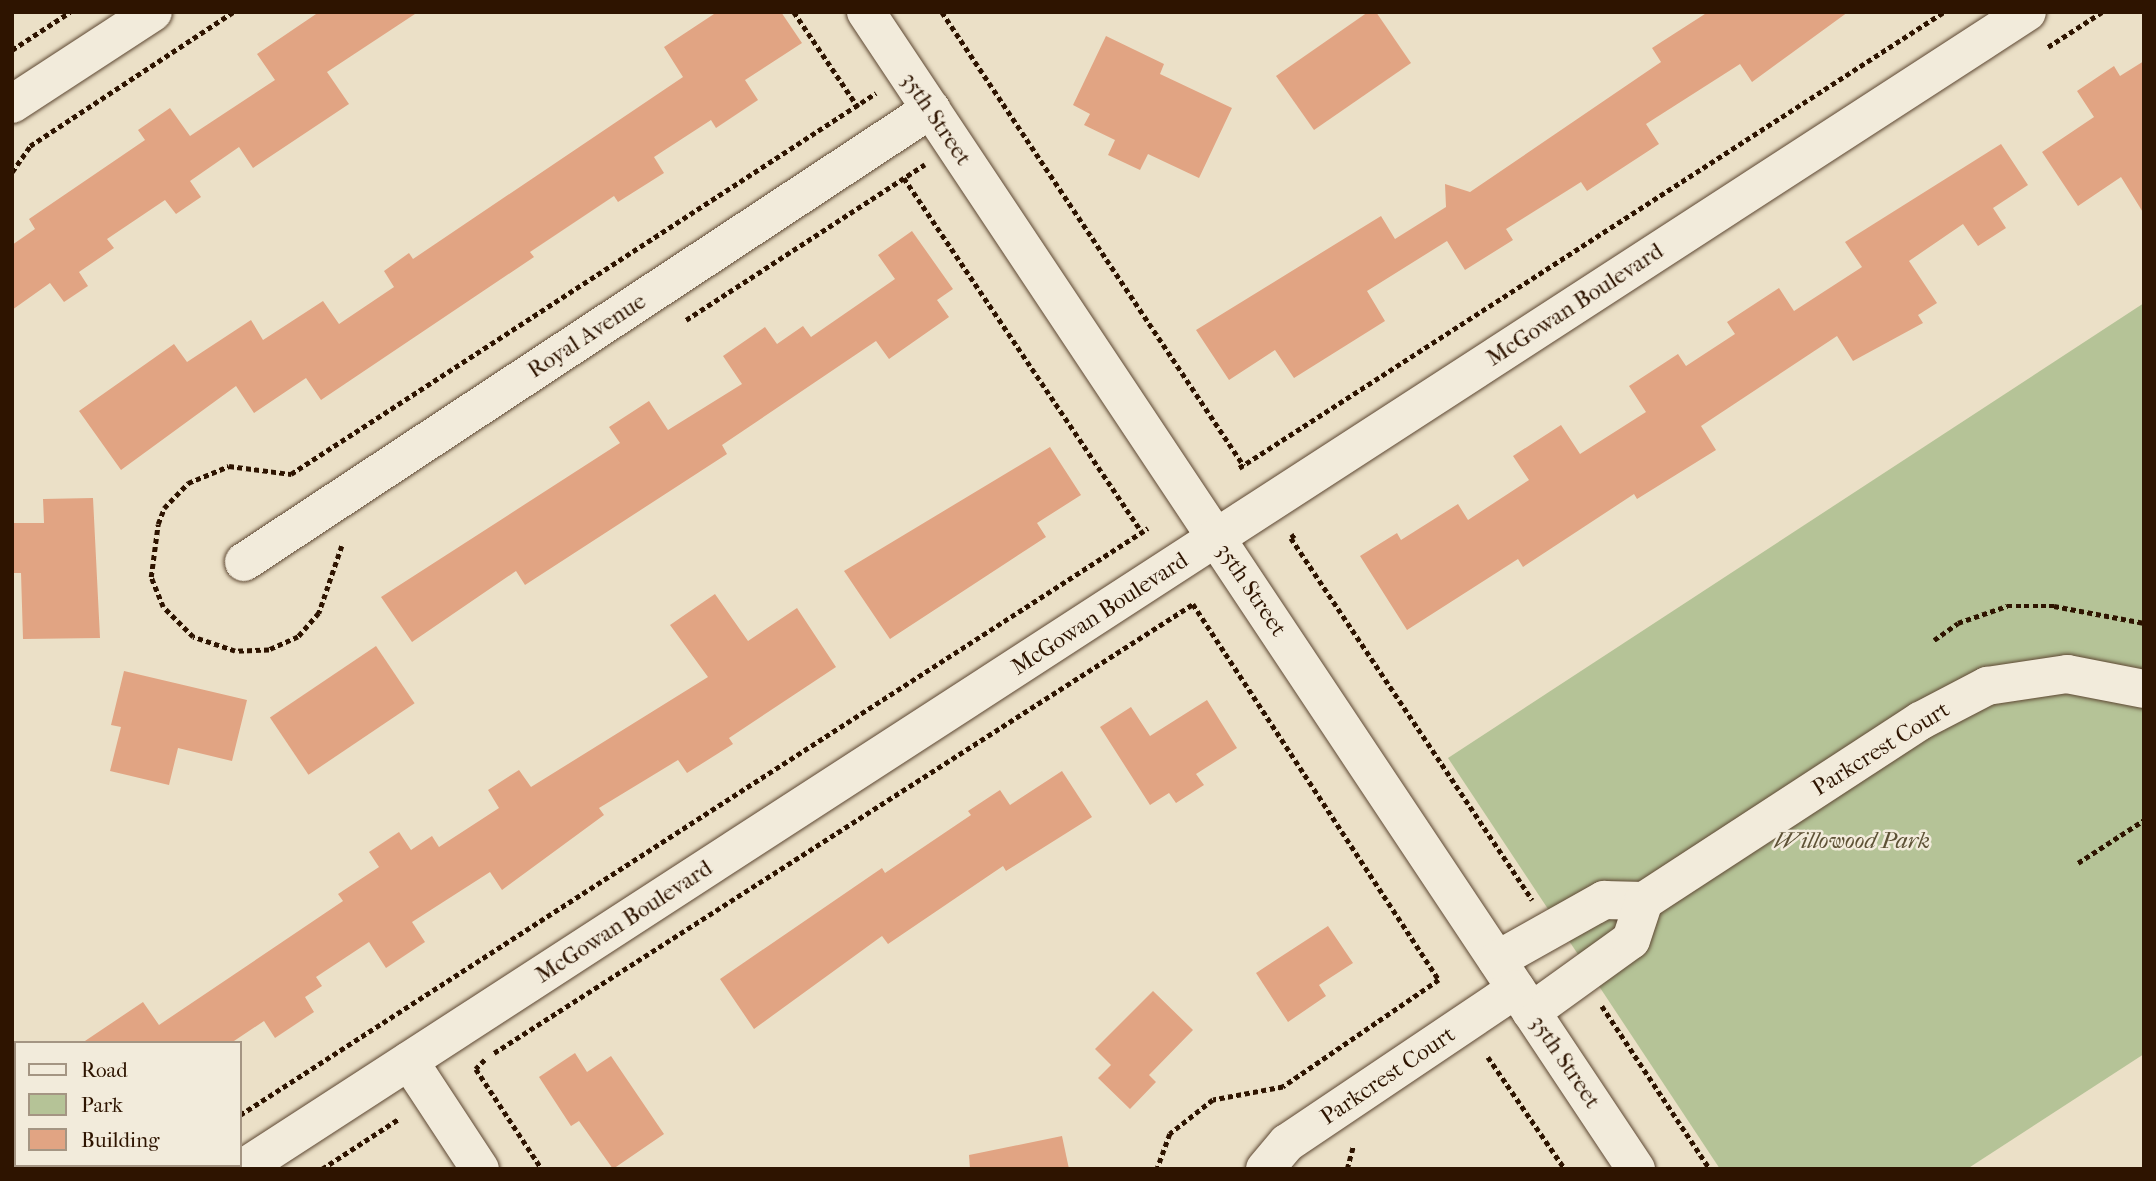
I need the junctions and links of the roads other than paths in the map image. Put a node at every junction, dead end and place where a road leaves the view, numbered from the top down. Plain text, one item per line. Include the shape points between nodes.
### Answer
1 (153, 12) edge
2 (866, 12) edge
3 (2027, 12) edge
4 (12, 104) edge
5 (931, 109) junction
6 (1216, 539) junction
7 (244, 562) dead end
8 (2144, 689) edge
9 (1644, 901) junction
10 (1515, 987) junction
11 (409, 1061) junction
12 (242, 1169) edge
13 (480, 1169) edge
14 (1265, 1169) edge
15 (1636, 1169) edge

1 - 4 street
2 - 5 street, 35th Street
3 - 6 street, McGowan Boulevard
5 - 6 street, 35th Street
5 - 7 street, Royal Avenue
6 - 10 street, 35th Street
6 - 11 street, McGowan Boulevard
8 - 9 street, Parkcrest Court via 2067,674 1987,685 1920,721
9 - 10 street, Parkcrest Court via 1604,900 1551,929
9 - 10 street, Parkcrest Court via 1631,940 1582,975
10 - 14 street, Parkcrest Court via 1287,1143
10 - 15 street, 35th Street
11 - 12 street, McGowan Boulevard
11 - 13 street

